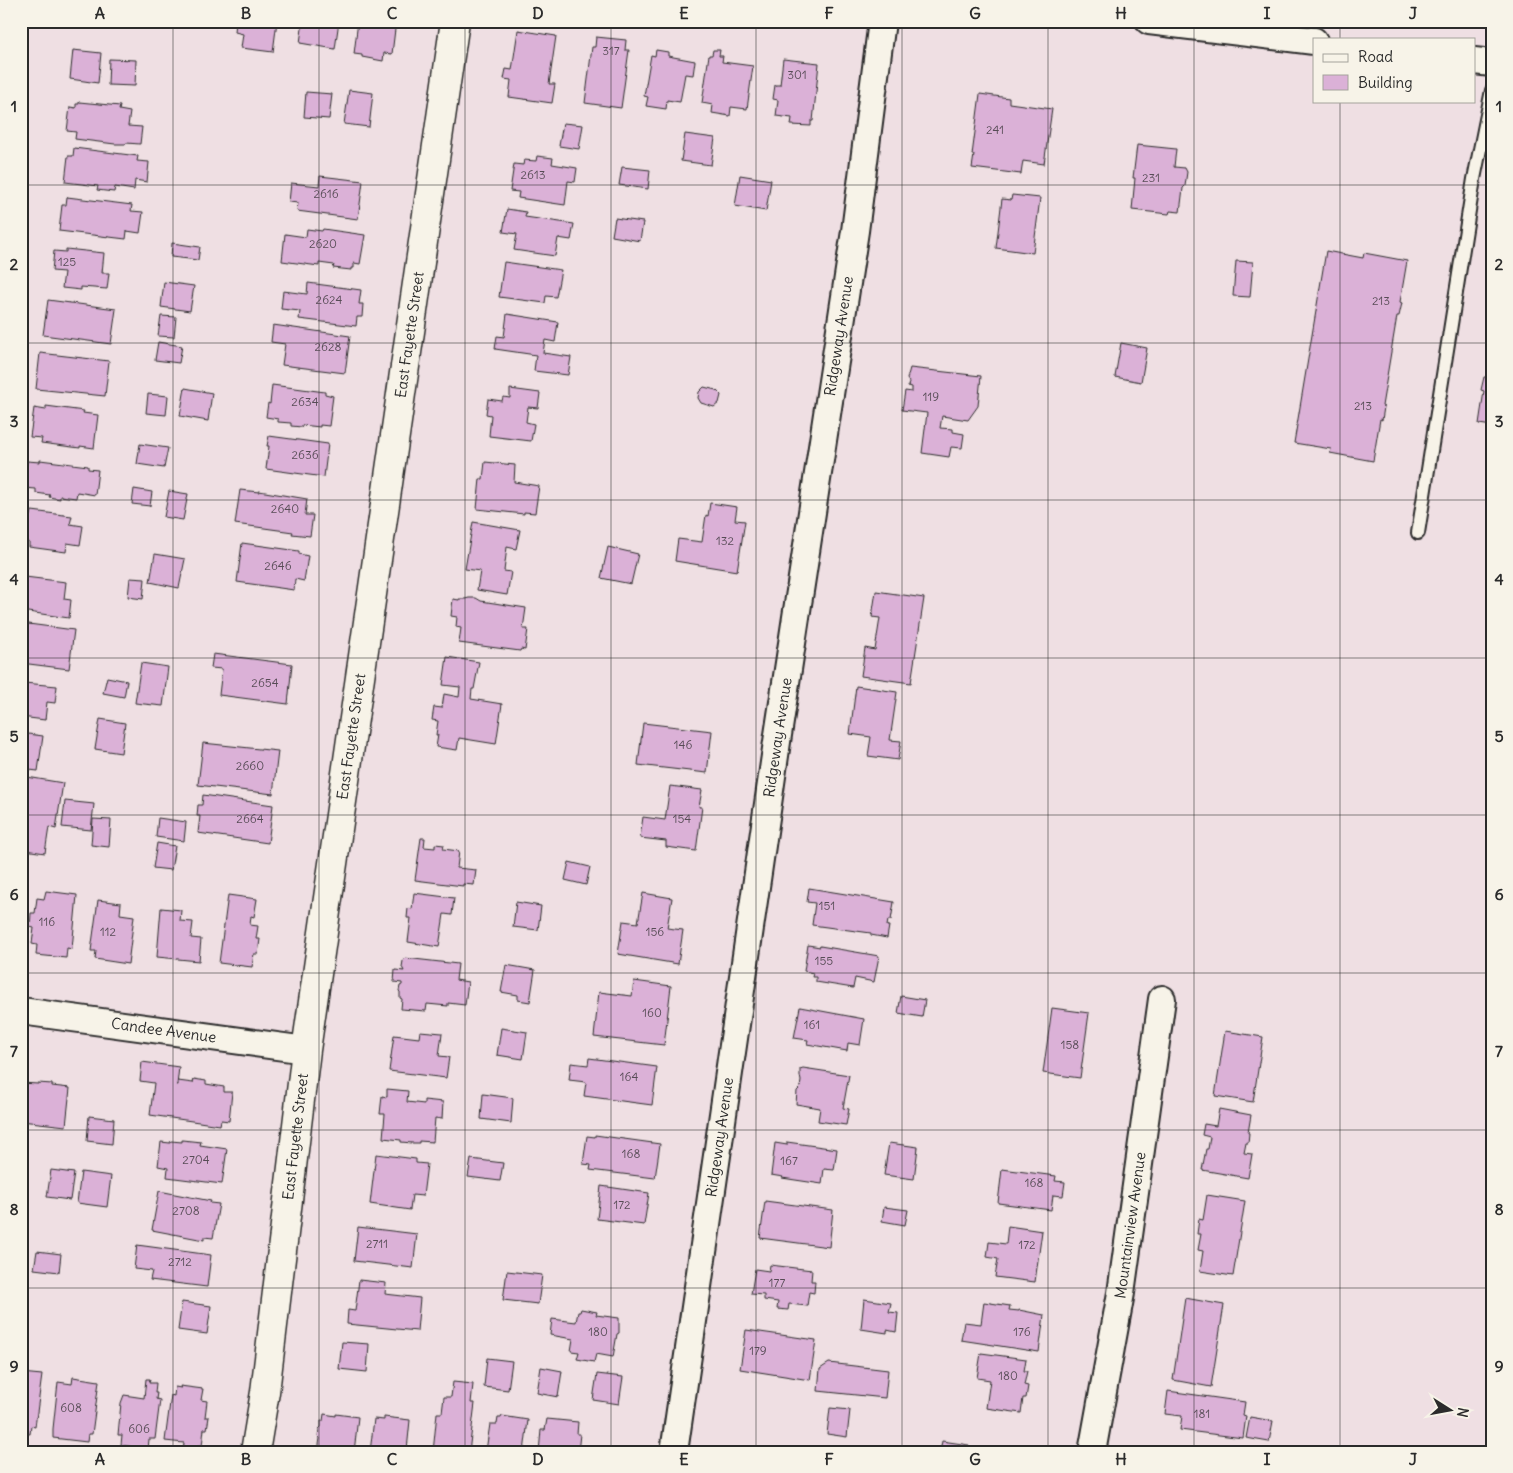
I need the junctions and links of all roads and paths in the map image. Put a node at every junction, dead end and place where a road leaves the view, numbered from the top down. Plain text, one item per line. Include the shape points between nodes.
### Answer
1 (455, 21) edge
2 (882, 21) edge
3 (1148, 21) edge
4 (1313, 41) edge
5 (1476, 61) edge
6 (1492, 63) edge
7 (1492, 90) edge
8 (1418, 534) dead end
9 (1162, 999) dead end
10 (21, 1011) edge
11 (306, 1050) junction
12 (255, 1452) edge
13 (674, 1452) edge
14 (1092, 1452) edge

1 - 11 street, East Fayette Street
2 - 13 street, Ridgeway Avenue via 855,231
3 - 4 street
5 - 6 street
7 - 8 lane via 1474,179
9 - 14 street, Mountainview Avenue via 1121,1293
10 - 11 street, Candee Avenue
11 - 12 street, East Fayette Street

